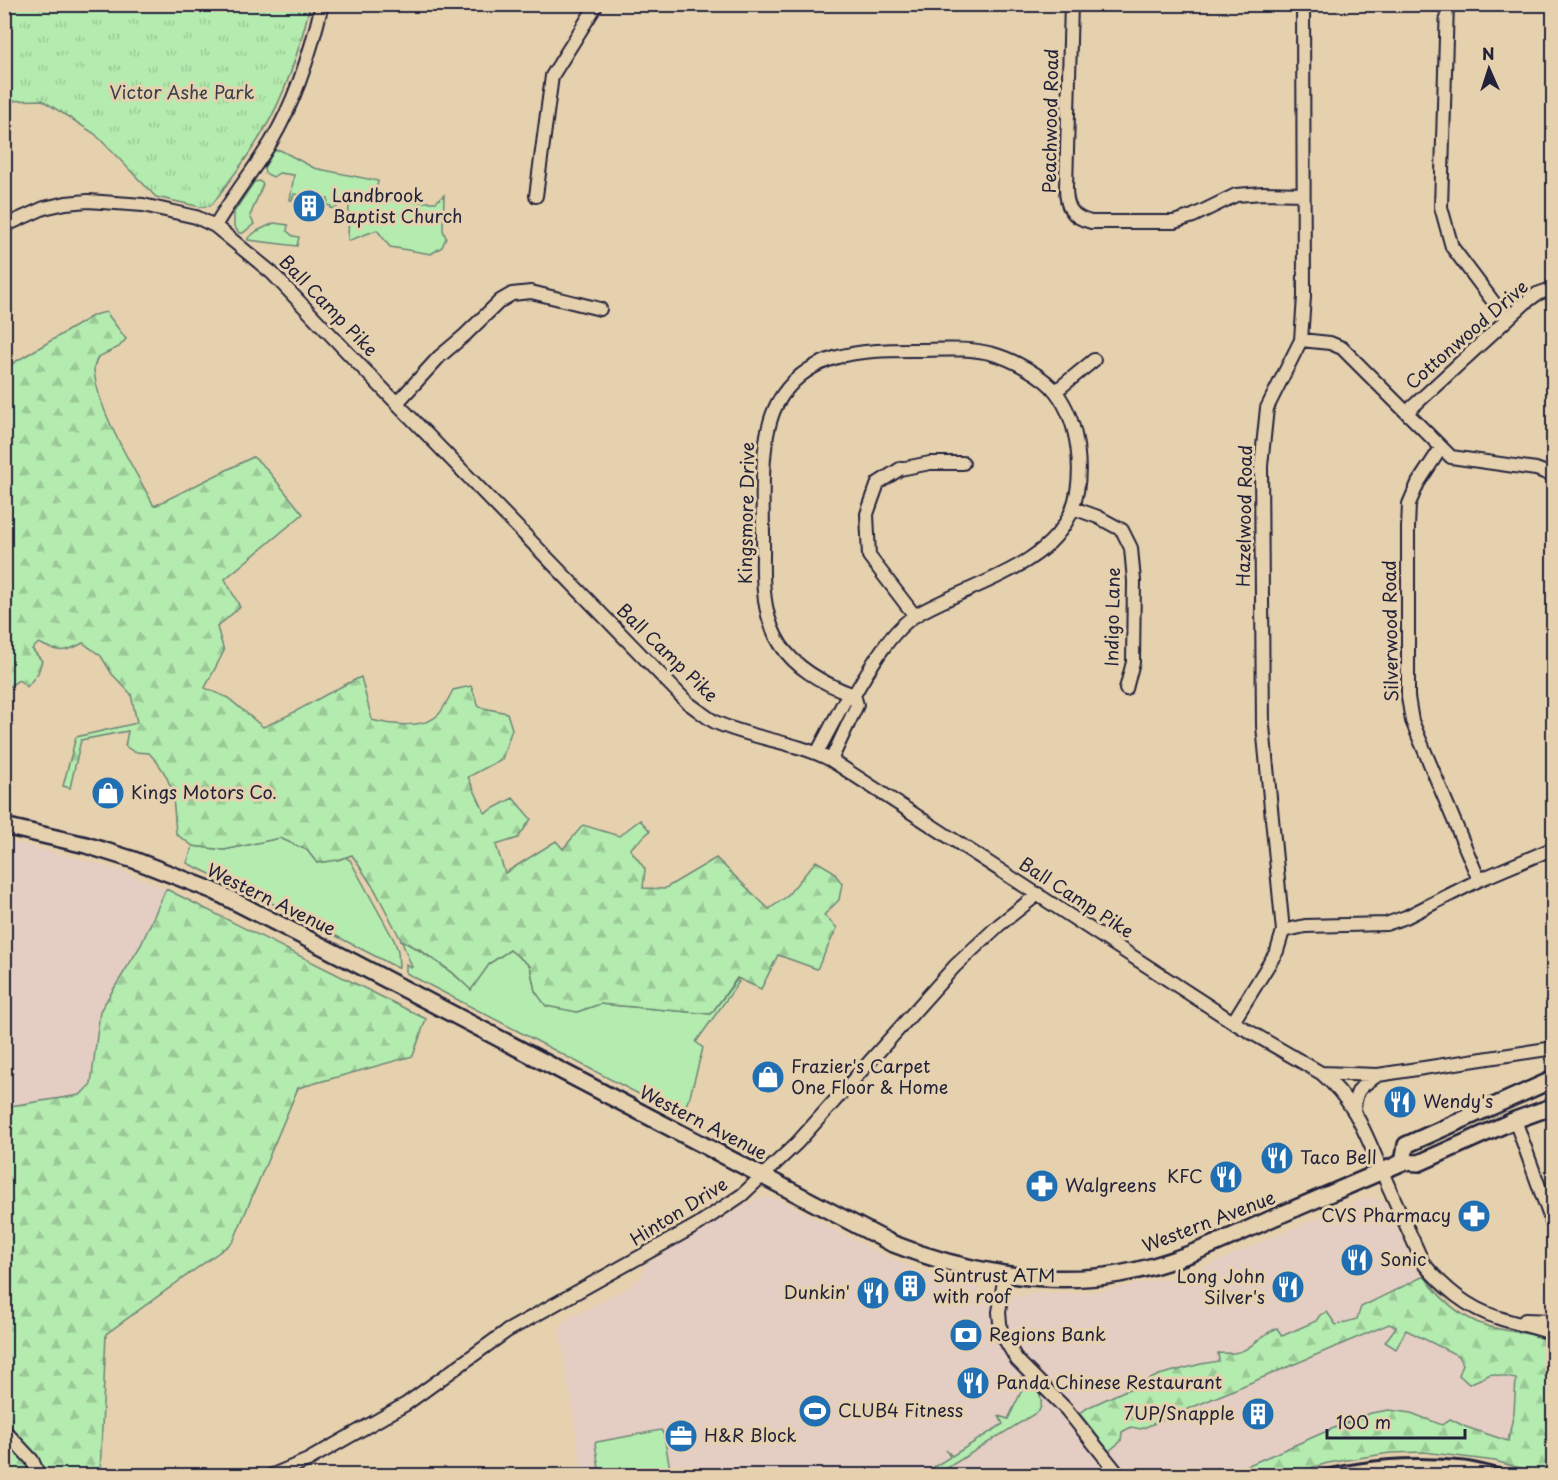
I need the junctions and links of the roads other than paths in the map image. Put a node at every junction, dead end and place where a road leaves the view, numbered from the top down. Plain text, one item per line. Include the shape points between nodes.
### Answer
1 (322, 4) edge
2 (597, 4) edge
3 (1071, 4) edge
4 (1303, 4) edge
5 (1447, 4) edge
6 (1303, 194) junction
7 (536, 196) dead end
8 (4, 226) edge
9 (215, 226) junction
10 (1554, 288) edge
11 (600, 309) dead end
12 (1507, 320) junction
13 (1301, 340) junction
14 (1094, 360) dead end
15 (1056, 391) junction
16 (397, 403) junction
17 (1407, 412) junction
18 (1441, 448) junction
19 (963, 463) dead end
20 (1554, 476) edge
21 (1073, 508) junction
22 (915, 616) junction
23 (1126, 689) dead end
24 (854, 694) junction
25 (818, 753) junction
26 (831, 760) junction
27 (4, 826) edge
28 (1554, 848) edge
29 (1479, 880) junction
30 (1038, 894) junction
31 (1283, 932) junction
32 (1233, 1022) junction
33 (1554, 1048) edge
34 (1321, 1073) junction
35 (1378, 1076) junction
36 (1554, 1080) edge
37 (1554, 1106) edge
38 (1354, 1111) junction
39 (1515, 1119) junction
40 (1528, 1157) junction
41 (1403, 1162) junction
42 (1382, 1171) junction
43 (763, 1176) junction
44 (1554, 1203) edge
45 (1554, 1228) edge
46 (1005, 1274) junction
47 (1509, 1321) junction
48 (1554, 1322) edge
49 (1554, 1334) edge
50 (4, 1431) edge
51 (1115, 1470) dead end
52 (272, 1475) edge
53 (39, 1476) edge

1 - 9 street via 305,67 279,127
2 - 7 street via 552,76
3 - 6 street, Peachwood Road via 1065,187 1071,212 1091,222 1165,223 1192,216 1236,195
4 - 6 street, Hazelwood Road
5 - 12 street via 1441,207 1452,247
6 - 13 street, Hazelwood Road
8 - 9 street, Ball Camp Pike via 66,203 114,201 170,210
9 - 16 street, Ball Camp Pike via 272,273
10 - 12 street, Cottonwood Drive via 1537,294
11 - 16 street via 531,292 512,294 439,357
12 - 17 street, Cottonwood Drive
13 - 17 street via 1342,348
13 - 31 street, Hazelwood Road via 1267,408 1262,466 1263,726
14 - 15 street
15 - 21 street, Kingsmore Drive via 1079,453
15 - 24 street, Kingsmore Drive via 1005,357 974,350 883,350 846,354 814,366 784,392 769,424 766,444 763,586 768,621 793,661
16 - 25 street, Ball Camp Pike via 688,703 713,721 744,733
17 - 18 street
18 - 20 street via 1451,457 1536,469
18 - 29 street, Silverwood Road via 1409,504 1408,697 1412,721
19 - 22 street via 930,463 900,469 878,483 867,514 869,556
21 - 22 street, Kingsmore Drive via 1065,525 1042,551
21 - 23 street, Indigo Lane via 1122,530 1131,548 1133,662
22 - 24 street, Kingsmore Drive via 894,635
24 - 25 street, Kingsmore Drive via 845,700
24 - 26 street, Kingsmore Drive via 857,705
25 - 26 street, Ball Camp Pike
26 - 30 street, Ball Camp Pike
27 - 43 main road, Western Avenue via 96,848 214,891
28 - 29 street
29 - 31 street via 1386,924 1305,926
30 - 32 street, Ball Camp Pike
30 - 43 street, Hinton Drive via 955,966 802,1138
31 - 32 street, Hazelwood Road via 1277,951
32 - 34 street, Ball Camp Pike
33 - 35 street, Ball Camp Pike
34 - 35 street, Ball Camp Pike
34 - 38 street via 1338,1088
35 - 38 street via 1357,1091
36 - 39 main road via 1525,1100 1516,1110
36 - 41 main road via 1406,1145
37 - 39 main road, Western Avenue
38 - 42 street
39 - 40 street
39 - 41 main road, Western Avenue via 1419,1163
40 - 44 street
40 - 45 street
41 - 42 main road, Western Avenue
42 - 46 main road, Western Avenue via 1193,1253 1151,1266 1120,1274 1070,1278
42 - 47 street via 1424,1263 1436,1278 1475,1309
43 - 46 main road, Western Avenue via 906,1249
43 - 52 street, Hinton Drive via 697,1225 507,1331 406,1404 308,1460
46 - 51 street via 1000,1333 1019,1364 1066,1409
47 - 48 street
47 - 49 street
50 - 53 street via 32,1460

